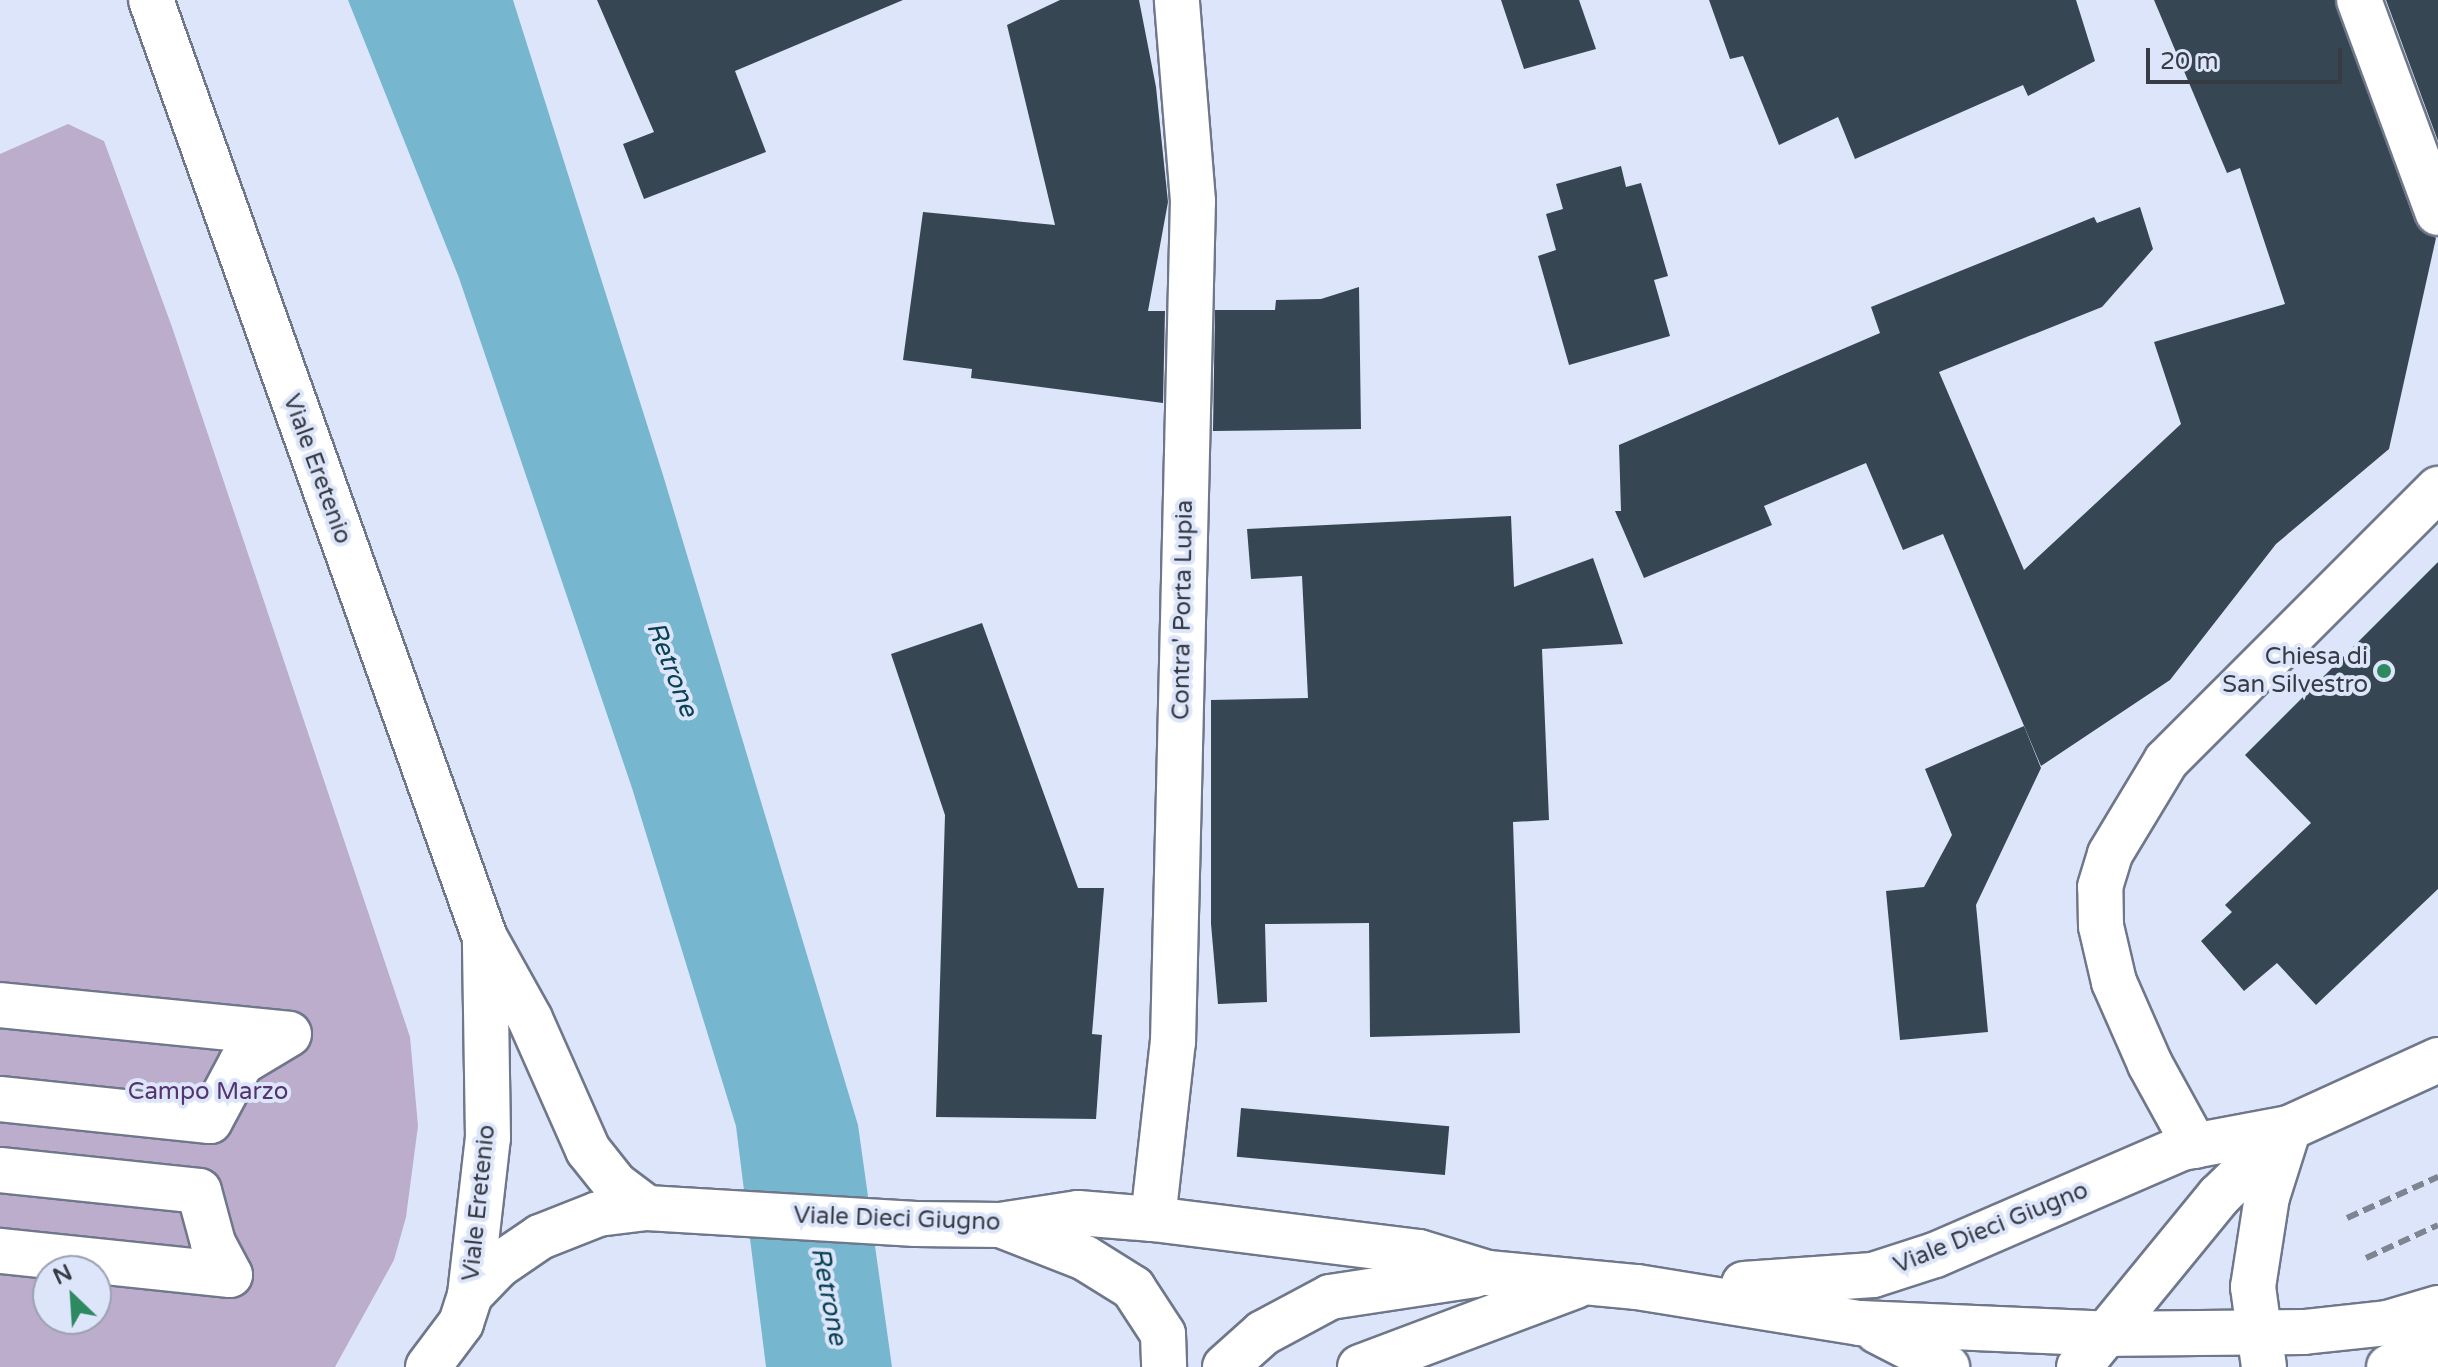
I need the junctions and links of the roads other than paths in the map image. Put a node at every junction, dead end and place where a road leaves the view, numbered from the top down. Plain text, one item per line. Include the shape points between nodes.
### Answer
1 (151, 0) edge
2 (1177, 0) edge
3 (2359, 0) edge
4 (2438, 213) edge
5 (2438, 489) edge
6 (485, 938) junction
7 (0, 1005) edge
8 (2438, 1060) edge
9 (0, 1099) edge
10 (2289, 1128) junction
11 (2195, 1146) junction
12 (0, 1170) edge
13 (647, 1208) junction
14 (1153, 1219) junction
15 (1000, 1225) junction
16 (0, 1251) edge
17 (1488, 1273) junction
18 (1584, 1283) junction
19 (1637, 1287) junction
20 (2438, 1308) edge
21 (466, 1309) junction
22 (1860, 1323) junction
23 (2108, 1334) junction
24 (2261, 1350) edge
25 (428, 1367) edge
26 (472, 1367) edge
27 (1164, 1367) edge
28 (1225, 1367) edge
29 (1360, 1367) edge
30 (1947, 1367) edge
31 (2079, 1367) edge

1 - 6 street, Viale Eretenio
2 - 14 street, Contra' Porta Lupia via 1193,217 1173,1042
3 - 4 street
5 - 11 street via 2166,761 2110,854 2100,887 2101,926 2114,982 2150,1064
6 - 13 street, Viale Eretenio via 530,1019 588,1150 615,1184
6 - 21 street, Viale Eretenio via 488,1138
7 - 9 street via 289,1034 241,1063 210,1121
8 - 10 street
10 - 11 street, Viale Dieci Giugno
10 - 23 street via 2219,1196
10 - 24 street via 2259,1240 2253,1287
11 - 19 street, Viale Dieci Giugno via 1935,1255 1873,1275 1830,1282
12 - 16 street via 199,1191 213,1243 230,1275
13 - 15 street, Viale Dieci Giugno
13 - 21 street, Viale Dieci Giugno via 598,1214 540,1237 482,1278
14 - 15 street, Viale Dieci Giugno via 1078,1213
14 - 17 street, Viale Dieci Giugno via 1419,1252
15 - 27 street via 1085,1258 1133,1288 1163,1334
17 - 18 street, Viale Dieci Giugno
17 - 28 street, Viale Dieci Giugno via 1330,1297 1263,1333
18 - 19 street, Viale Dieci Giugno
18 - 29 street
19 - 22 street, Viale Dieci Giugno
20 - 24 street, Viale Dieci Giugno
21 - 25 street, Viale Dieci Giugno
21 - 26 street
22 - 23 street, Viale Dieci Giugno
22 - 30 street
23 - 24 street, Viale Dieci Giugno
23 - 31 street

